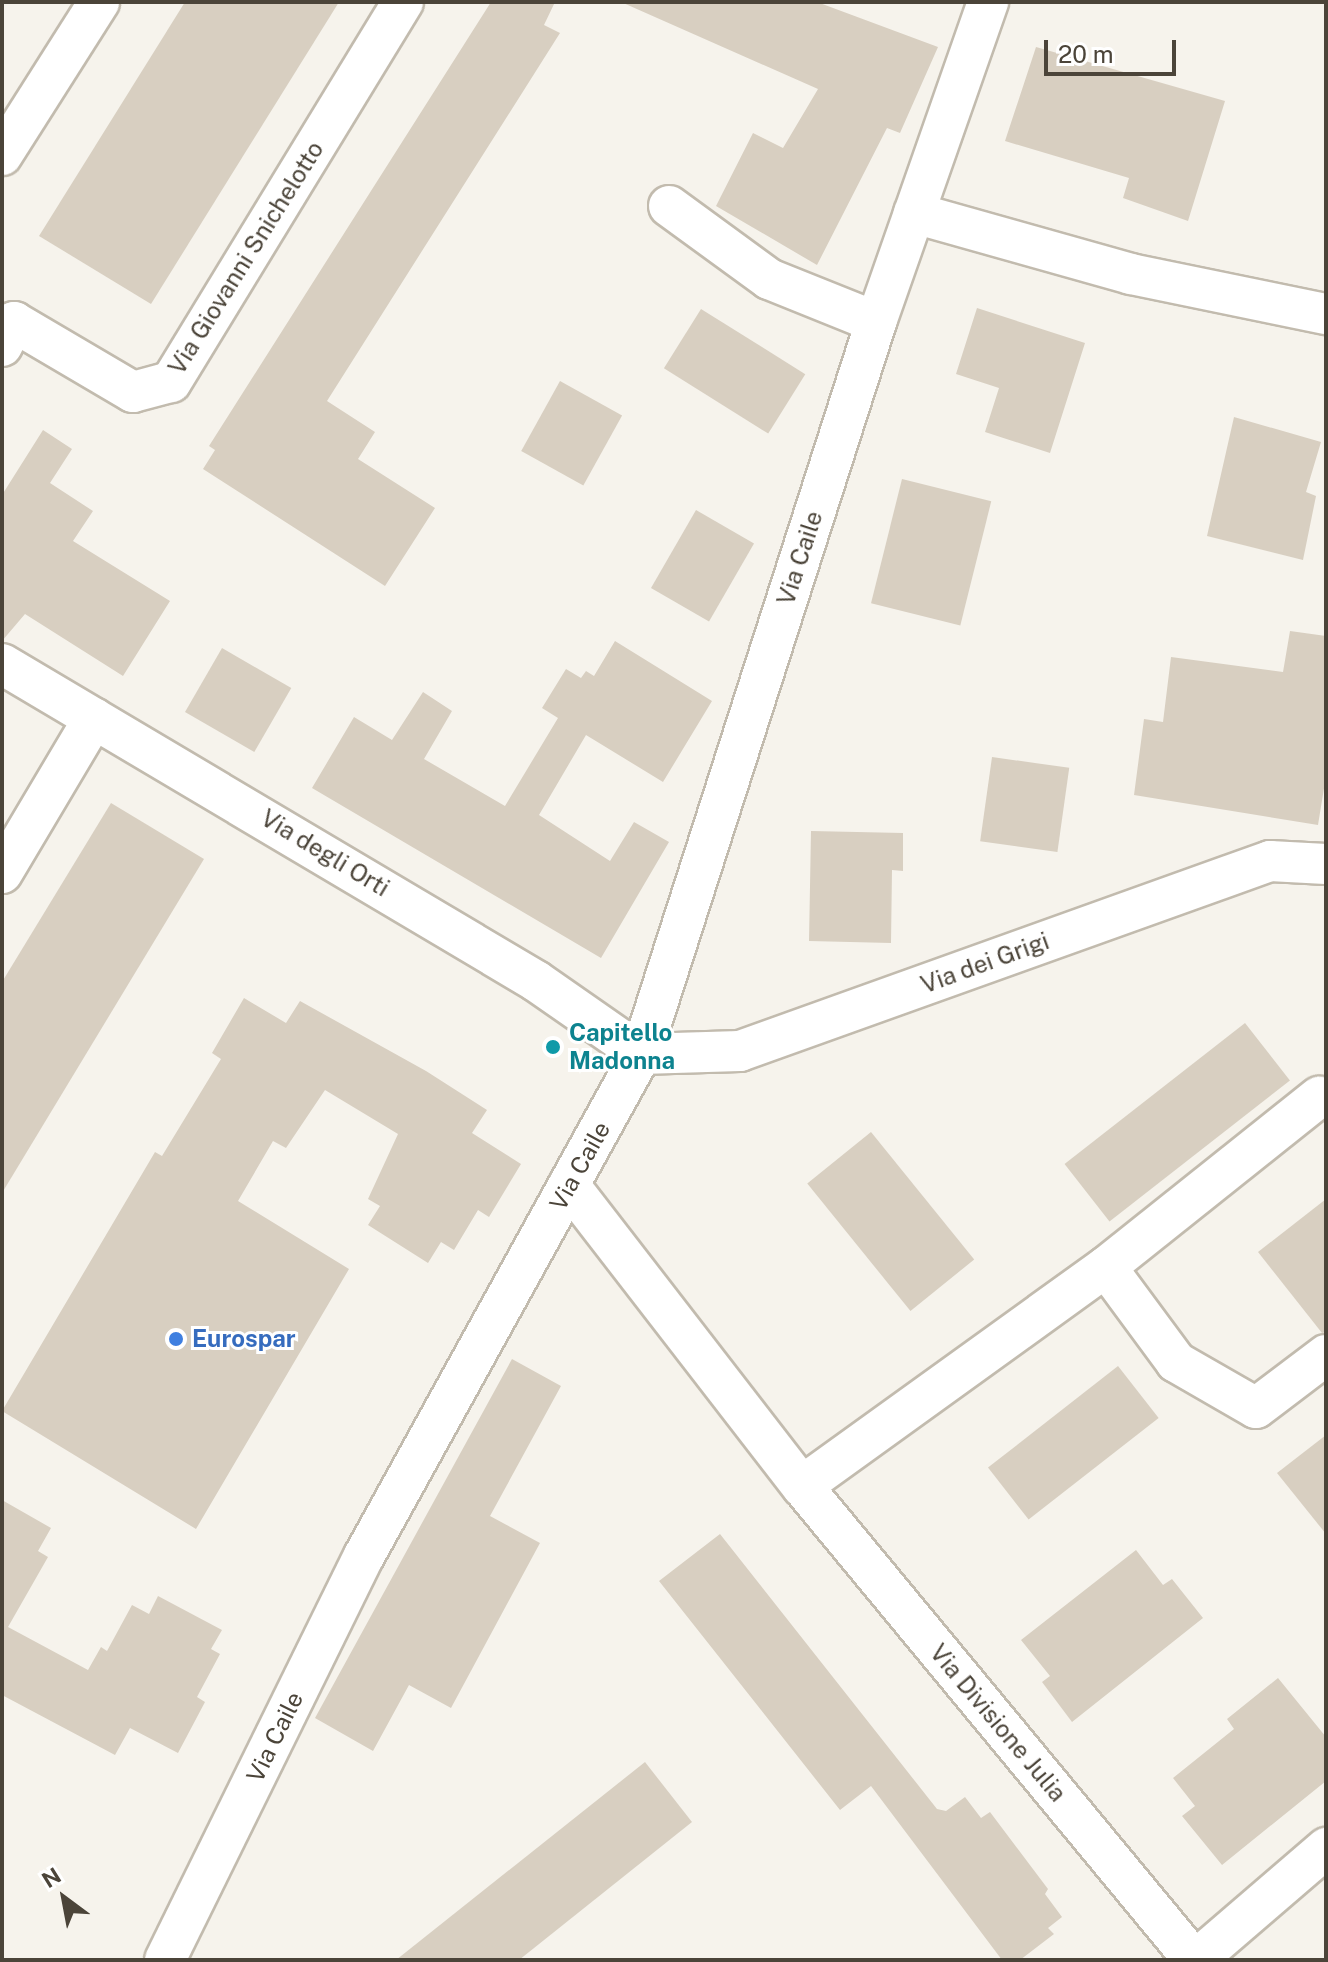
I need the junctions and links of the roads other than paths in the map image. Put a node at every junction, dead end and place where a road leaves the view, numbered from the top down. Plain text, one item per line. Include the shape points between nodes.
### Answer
1 (99, 2) edge
2 (403, 2) edge
3 (988, 2) edge
4 (2, 155) edge
5 (669, 206) dead end
6 (914, 213) junction
7 (1326, 314) edge
8 (876, 322) junction
9 (6, 325) edge
10 (2, 664) edge
11 (94, 718) junction
12 (1326, 864) edge
13 (2, 873) edge
14 (641, 1054) junction
15 (1319, 1097) dead end
16 (569, 1185) junction
17 (1106, 1267) junction
18 (1326, 1355) edge
19 (802, 1486) junction
20 (1326, 1848) edge
21 (165, 1960) edge
22 (1195, 1960) edge

1 - 4 street
2 - 9 street, Via Giovanni Snichelotto via 171,382 133,392
3 - 6 street, Via Caile
5 - 8 street via 769,279
6 - 7 street via 1131,274
6 - 8 street, Via Caile
8 - 14 street, Via Caile
10 - 11 street, Via degli Orti
11 - 13 street
11 - 14 street, Via degli Orti via 541,984
12 - 14 street, Via dei Grigi via 1270,861 740,1051
14 - 16 street, Via Caile
15 - 17 street
16 - 19 street, Via Divisione Julia
16 - 21 street, Via Caile via 364,1556
17 - 18 street via 1176,1362 1256,1408
17 - 19 street
19 - 22 street, Via Divisione Julia
20 - 22 street

